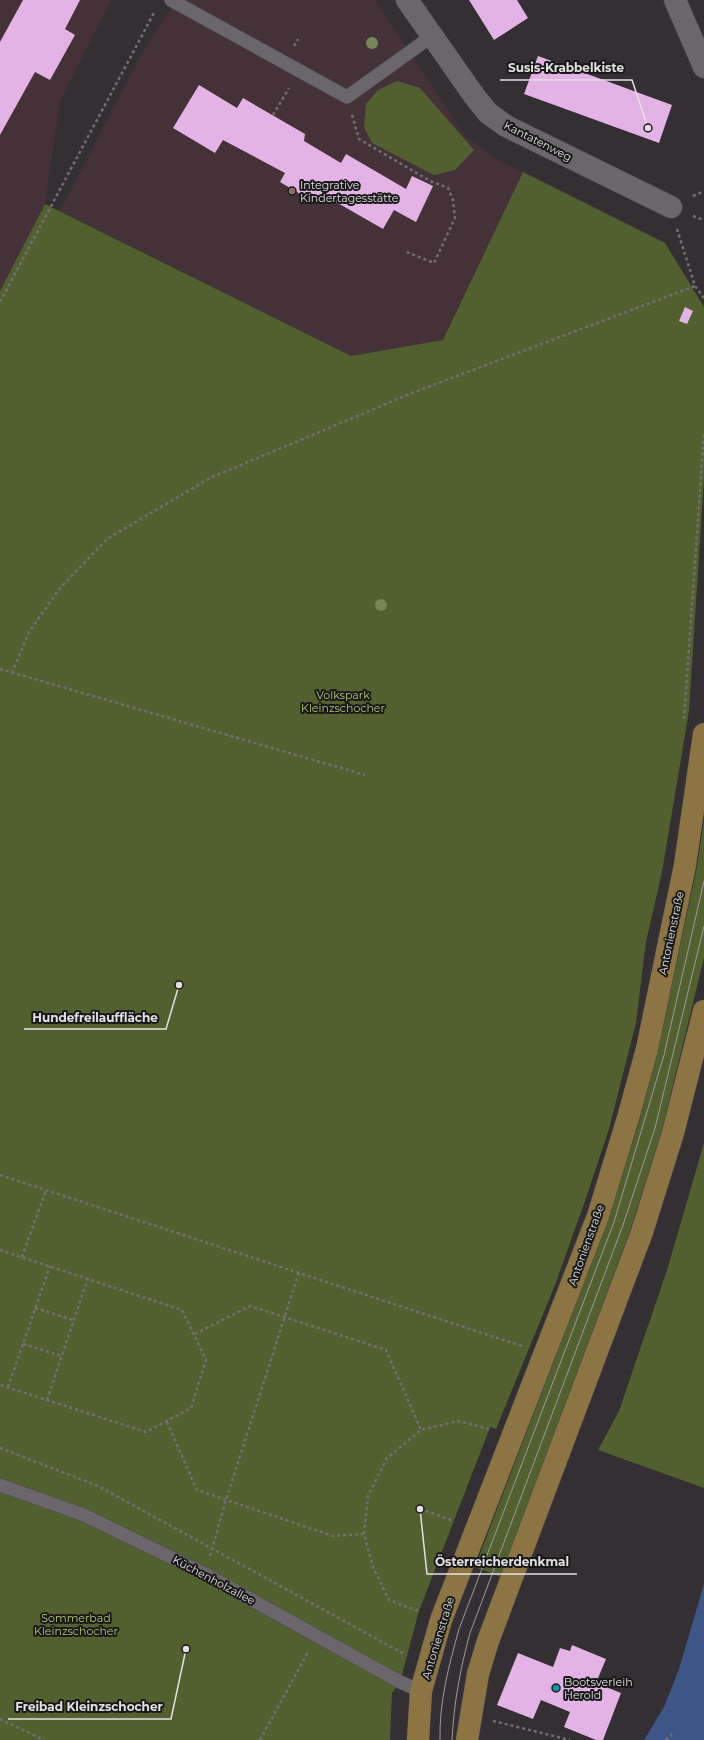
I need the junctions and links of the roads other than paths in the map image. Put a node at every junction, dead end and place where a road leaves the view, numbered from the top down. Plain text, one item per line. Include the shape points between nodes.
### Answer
1 (171, 0) edge
2 (407, 0) edge
3 (675, 0) edge
4 (432, 36) junction
5 (704, 67) edge
6 (671, 207) road end
7 (704, 734) edge
8 (704, 1011) edge
9 (0, 1485) edge
10 (421, 1691) junction
11 (418, 1740) edge
12 (467, 1740) edge

1 - 4 lane via 347,97
2 - 4 street, Kantatenweg
3 - 5 street
4 - 6 street, Kantatenweg via 474,97 488,113 506,126
7 - 10 main road, Antonienstraße via 685,865 647,1049 628,1118 598,1216 440,1620
8 - 12 main road via 673,1133 642,1232 488,1641 478,1674
9 - 10 lane, Küchenholzallee via 84,1515 205,1574 400,1682
10 - 11 main road, Antonienstraße

